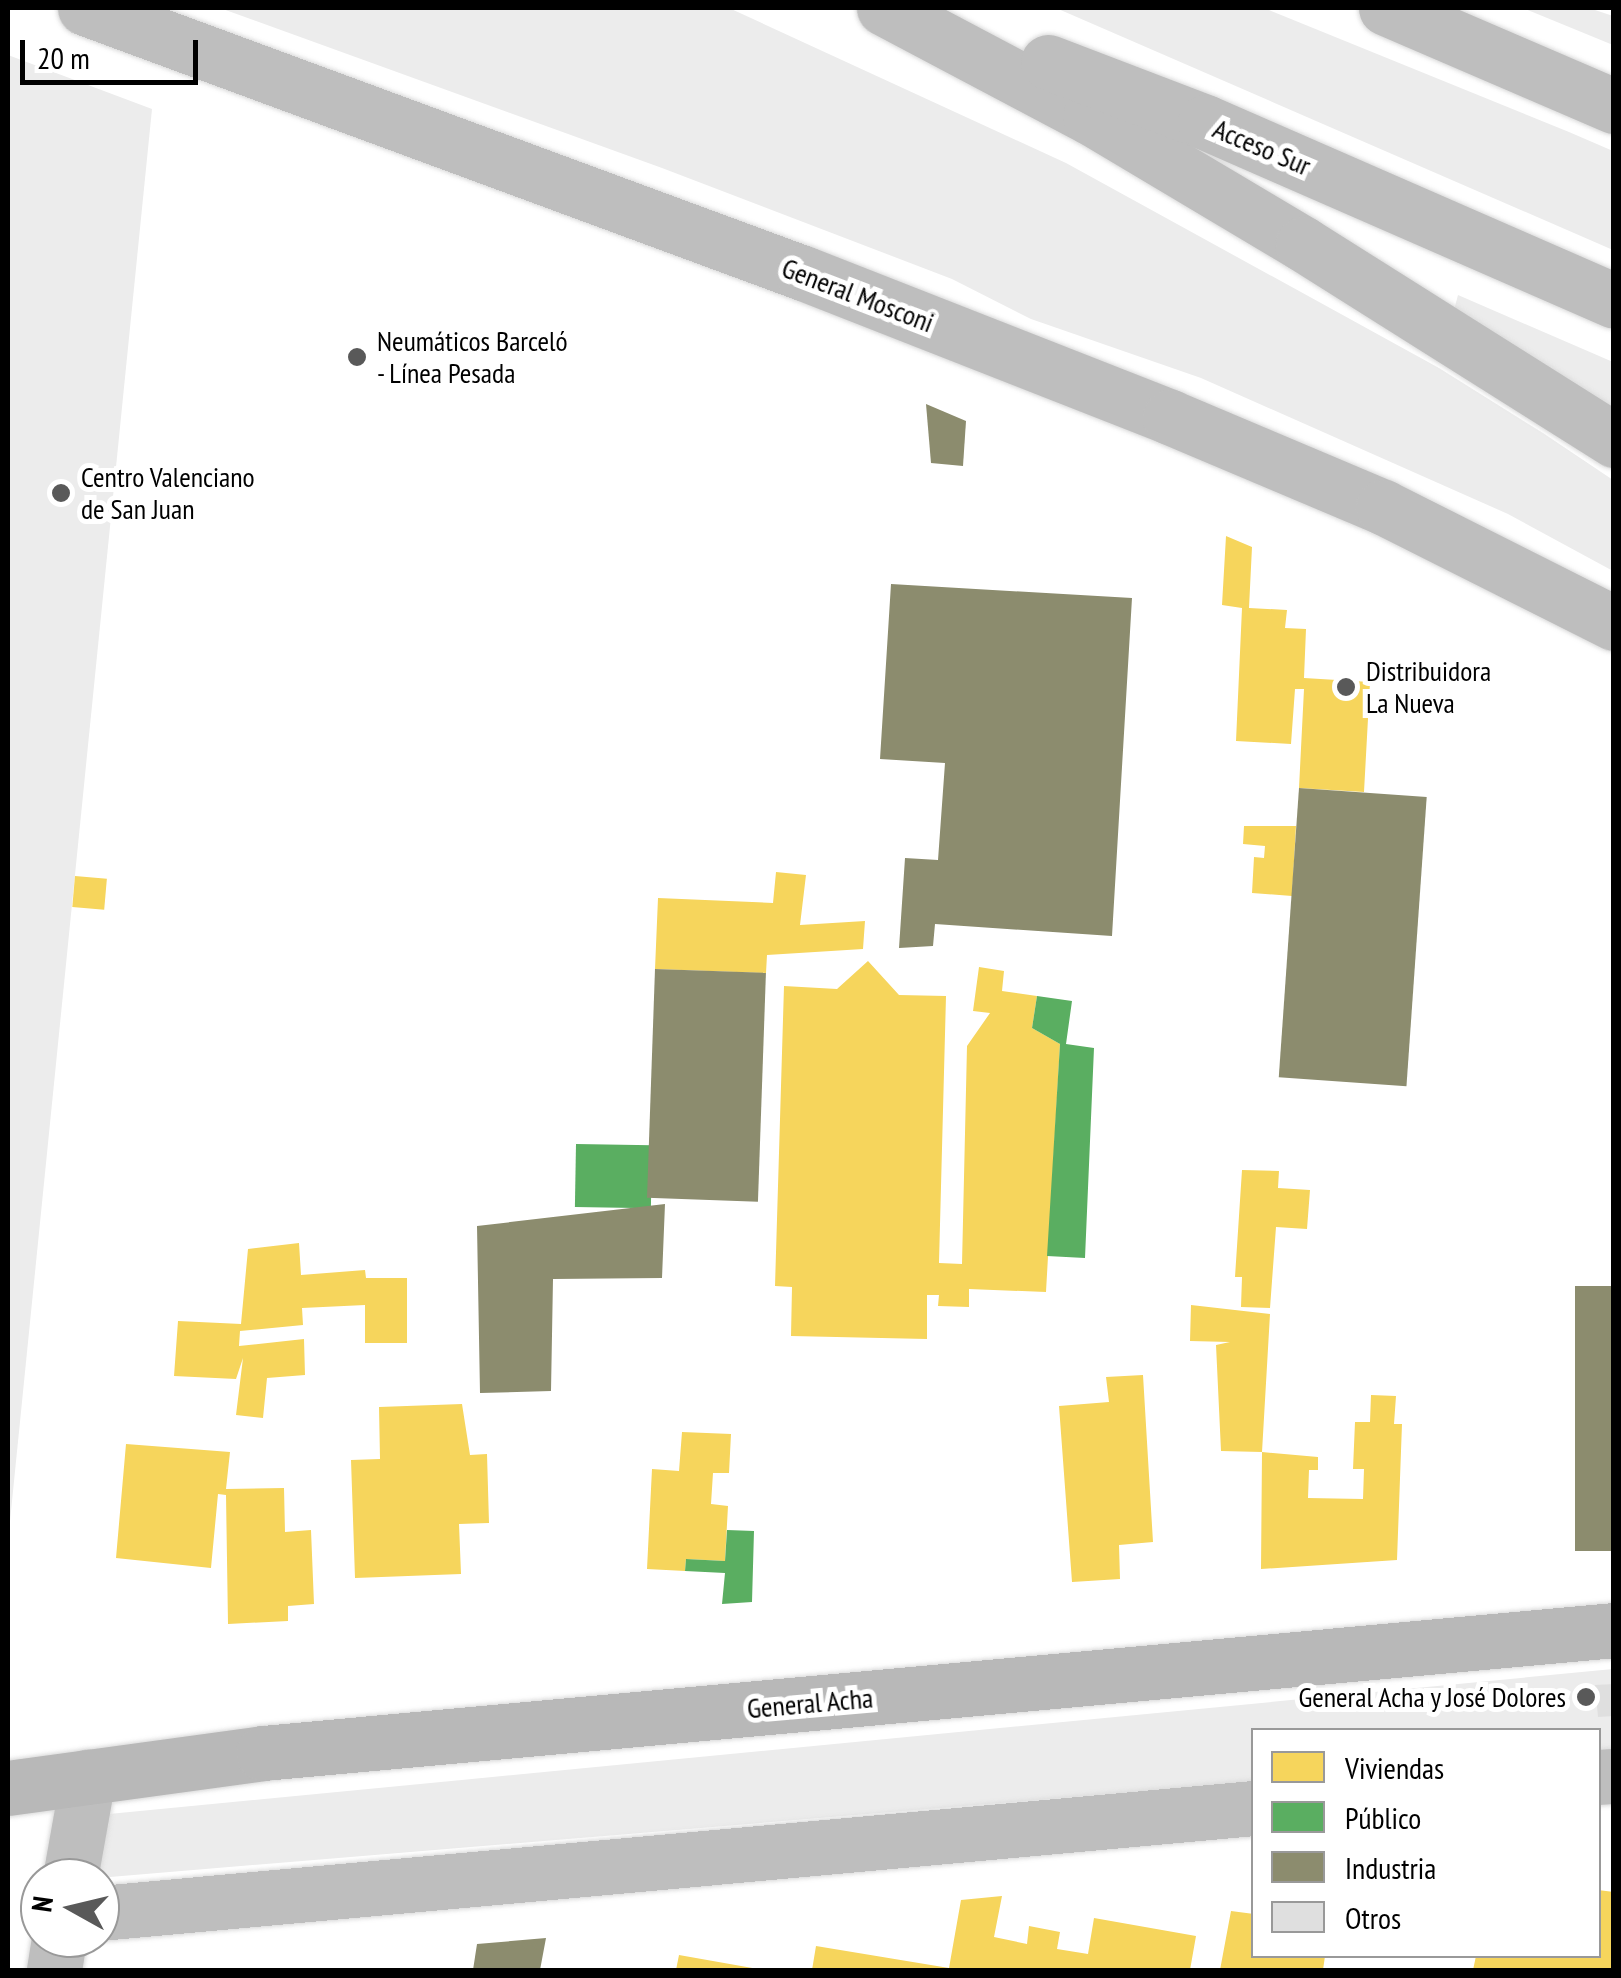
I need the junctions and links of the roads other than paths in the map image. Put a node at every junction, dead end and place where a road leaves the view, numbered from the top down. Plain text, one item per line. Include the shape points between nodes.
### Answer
1 (85, 8) edge
2 (884, 8) edge
3 (905, 8) edge
4 (1386, 8) edge
5 (1614, 106) edge
6 (1614, 302) edge
7 (1614, 440) edge
8 (1614, 623) edge
9 (1614, 1630) edge
10 (88, 1777) junction
11 (8, 1788) edge
12 (1251, 1808) edge
13 (74, 1858) edge
14 (120, 1911) edge

1 - 8 main road, General Mosconi via 803,273 1170,418 1383,507
2 - 7 main road via 1090,118 1304,244
3 - 6 main road, Acceso Sur via 1205,122
4 - 5 main road
9 - 10 main road, General Acha via 264,1753
10 - 11 main road, General Acha
10 - 13 main road
12 - 14 main road

